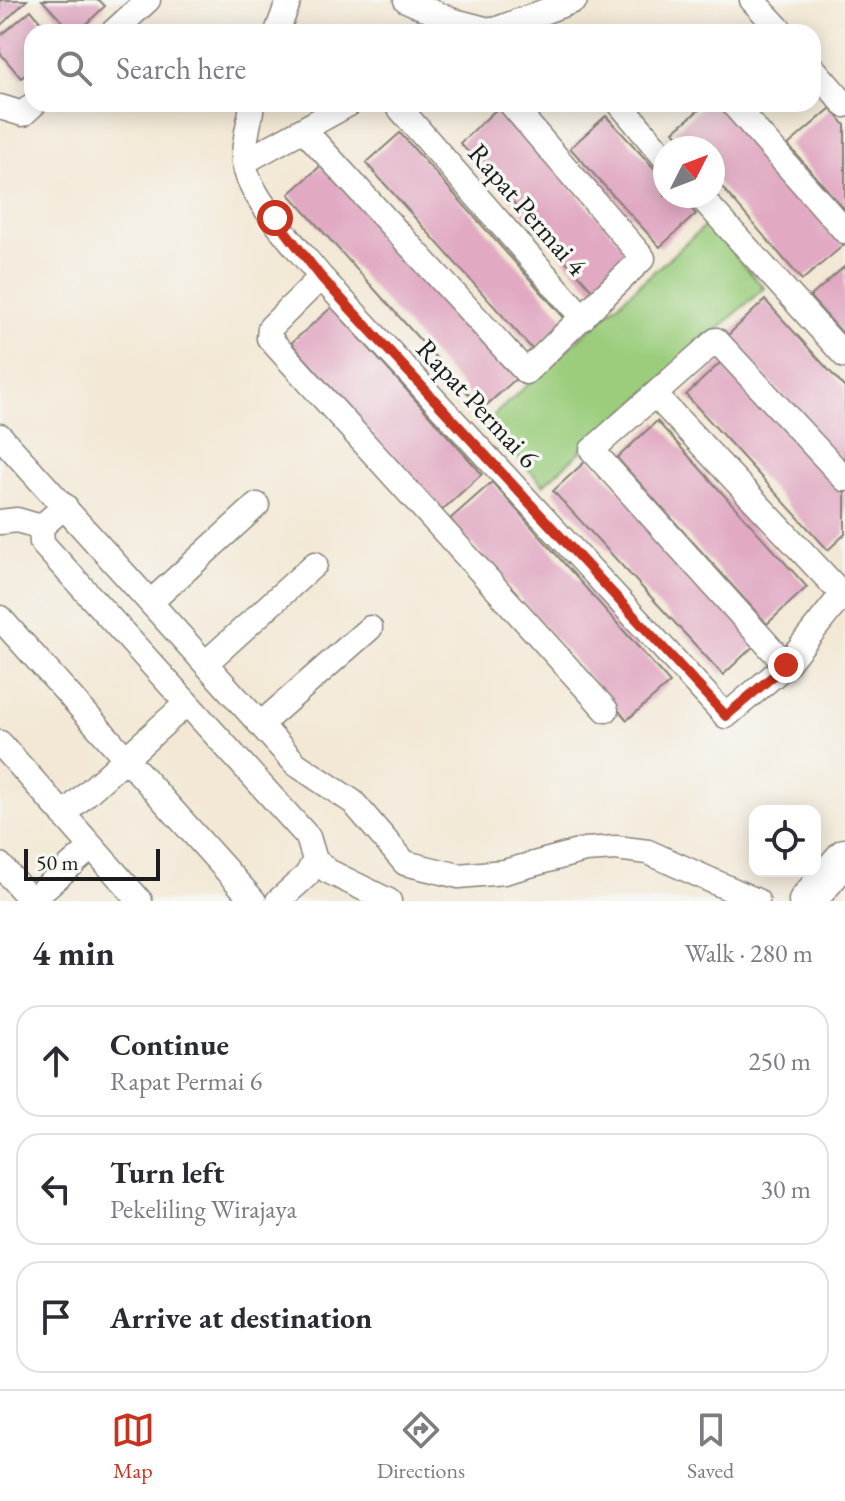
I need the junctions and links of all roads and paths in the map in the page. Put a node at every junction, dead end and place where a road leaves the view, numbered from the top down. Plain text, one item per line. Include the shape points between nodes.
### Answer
1 (148, 0) edge
2 (289, 0) edge
3 (406, 0) edge
4 (575, 0) edge
5 (752, 0) edge
6 (122, 24) edge
7 (280, 24) edge
8 (467, 24) edge
9 (512, 24) edge
10 (774, 24) edge
11 (0, 107) edge
12 (25, 112) edge
13 (251, 112) edge
14 (335, 112) edge
15 (403, 112) edge
16 (518, 112) edge
17 (627, 112) edge
18 (740, 112) edge
19 (304, 130) junction
20 (653, 144) edge
21 (244, 162) junction
22 (711, 208) edge
23 (845, 231) edge
24 (321, 277) junction
25 (583, 318) junction
26 (845, 356) edge
27 (655, 395) junction
28 (0, 436) edge
29 (845, 479) edge
30 (257, 505) dead end
31 (65, 506) junction
32 (0, 522) edge
33 (41, 527) junction
34 (315, 564) dead end
35 (844, 593) edge
36 (153, 600) junction
37 (0, 618) edge
38 (370, 628) dead end
39 (207, 662) junction
40 (786, 665) junction
41 (187, 703) junction
42 (606, 710) dead end
43 (262, 723) junction
44 (0, 743) edge
45 (126, 759) junction
46 (63, 815) junction
47 (92, 847) junction
48 (845, 857) edge
49 (315, 860) junction
50 (0, 865) edge
51 (754, 899) edge
52 (31, 901) edge
53 (140, 901) edge
54 (254, 901) edge
55 (278, 901) edge
56 (389, 901) edge
57 (807, 901) edge

1 - 6 street
2 - 7 street
3 - 8 street
4 - 9 street
5 - 10 street
11 - 12 street
13 - 21 street
14 - 19 street
15 - 25 street, Rapat Permai 4
16 - 25 street via 643,258
17 - 20 street
18 - 23 street
19 - 21 street
19 - 25 street via 526,372
21 - 24 street, Rapat Permai 6 via 255,191
22 - 26 street
24 - 40 street, Rapat Permai 6 via 726,716
24 - 42 street via 270,328 269,338
27 - 29 street via 716,340
27 - 35 street
27 - 40 street via 592,450
28 - 31 street
30 - 36 street
31 - 33 street
31 - 36 street
32 - 33 street via 17,520
33 - 41 street via 42,543
34 - 39 street
35 - 40 street
36 - 39 street
37 - 45 street
38 - 43 street
39 - 43 street
41 - 45 street
41 - 49 street via 308,837
43 - 51 street via 296,764 353,802 405,863 459,876 616,848 648,852
44 - 46 street
45 - 46 street
45 - 54 street
46 - 47 street
47 - 52 street
47 - 53 street
48 - 57 highway
49 - 55 street via 307,875
49 - 56 street
50 - 52 street

